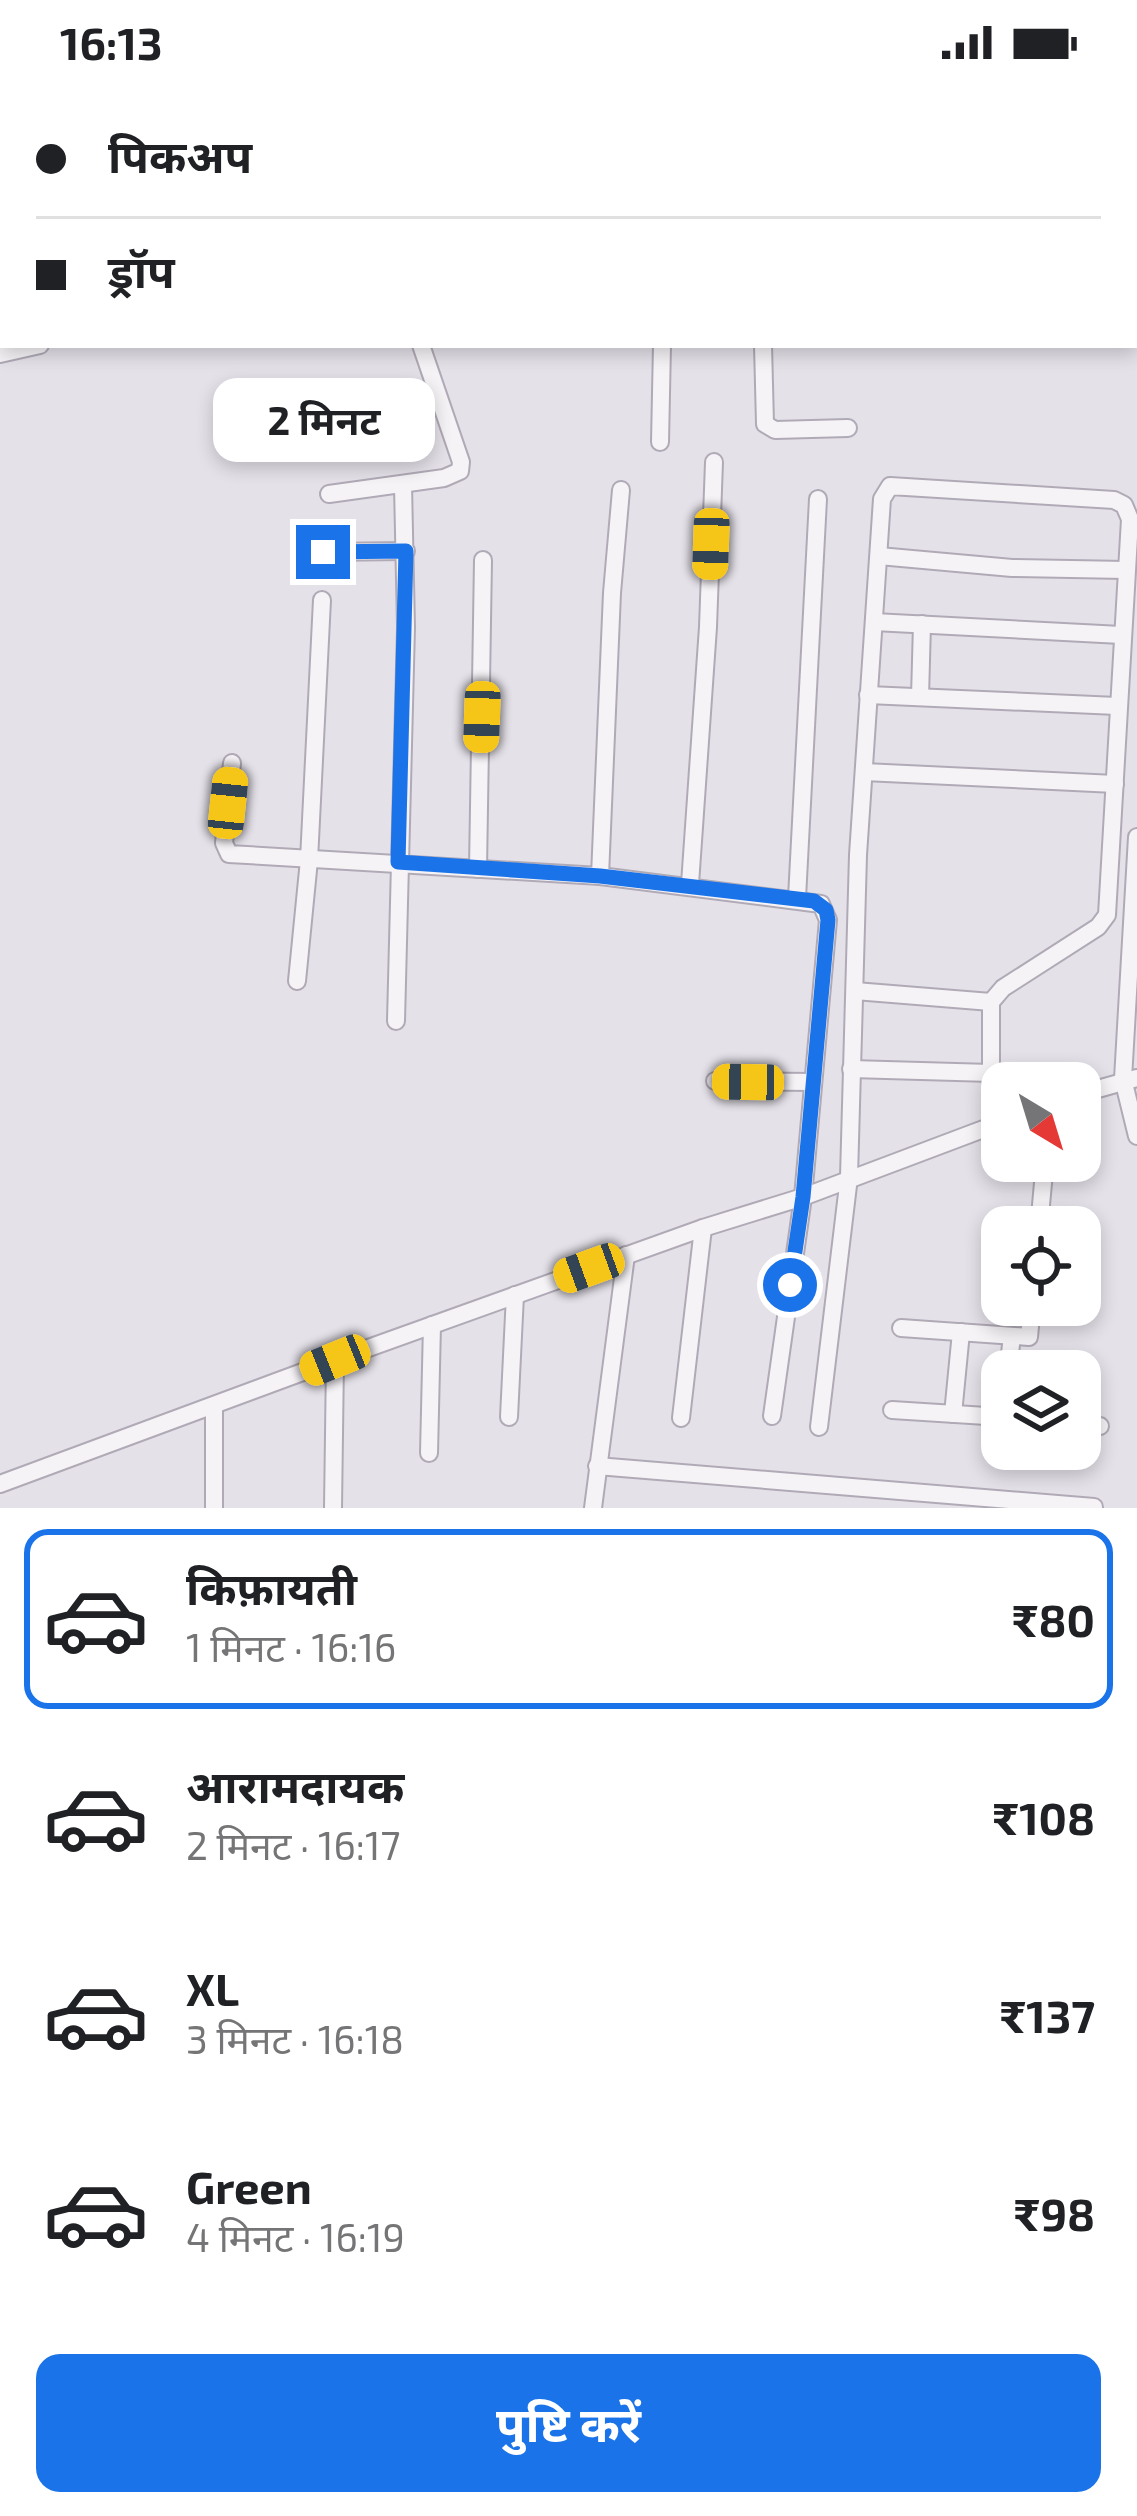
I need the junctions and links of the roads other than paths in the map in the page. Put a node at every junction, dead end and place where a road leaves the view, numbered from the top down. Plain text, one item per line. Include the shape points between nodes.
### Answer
1 (423, 348) edge
2 (662, 348) edge
3 (763, 348) edge
4 (848, 428) dead end
5 (661, 442) dead end
6 (713, 462) dead end
7 (403, 485) junction
8 (621, 490) dead end
9 (329, 494) dead end
10 (818, 499) dead end
11 (406, 551) junction
12 (323, 552) dead end
13 (879, 556) junction
14 (483, 560) dead end
15 (1126, 571) junction
16 (322, 600) dead end
17 (874, 622) junction
18 (922, 624) junction
19 (1121, 635) junction
20 (868, 694) junction
21 (920, 697) junction
22 (1117, 706) junction
23 (232, 763) dead end
24 (864, 772) junction
25 (1115, 784) junction
26 (1137, 836) edge
27 (309, 860) junction
28 (398, 862) junction
29 (478, 868) junction
30 (600, 876) junction
31 (690, 884) junction
32 (797, 898) junction
33 (297, 981) dead end
34 (855, 991) junction
35 (991, 1002) junction
36 (1132, 1005) edge
37 (396, 1021) dead end
38 (991, 1062) edge
39 (851, 1069) junction
40 (981, 1073) edge
41 (1130, 1078) edge
42 (716, 1082) dead end
43 (813, 1082) junction
44 (1101, 1087) edge
45 (981, 1130) edge
46 (1137, 1136) edge
47 (849, 1177) junction
48 (803, 1197) junction
49 (703, 1228) junction
50 (626, 1255) junction
51 (515, 1295) junction
52 (432, 1325) junction
53 (1030, 1326) edge
54 (901, 1328) dead end
55 (961, 1332) junction
56 (1012, 1336) junction
57 (1010, 1350) edge
58 (335, 1360) junction
59 (214, 1407) junction
60 (892, 1410) dead end
61 (953, 1414) junction
62 (772, 1416) dead end
63 (981, 1416) edge
64 (509, 1418) dead end
65 (682, 1418) dead end
66 (819, 1427) dead end
67 (429, 1454) dead end
68 (597, 1466) junction
69 (0, 1484) edge
70 (1094, 1507) edge
71 (214, 1508) edge
72 (333, 1508) edge
73 (592, 1508) edge

1 - 7 street via 460,471
2 - 5 street
3 - 4 street via 769,428
6 - 31 street
7 - 9 street
7 - 11 street
8 - 30 street
10 - 32 street
11 - 12 street
11 - 28 street
13 - 15 street
13 - 15 street via 882,499 898,485 1119,501 1130,519
13 - 17 street
14 - 29 street
15 - 19 street
16 - 27 street
17 - 18 street
17 - 20 street
18 - 19 street
18 - 21 street
19 - 22 street
20 - 21 street
20 - 24 street
21 - 22 street
22 - 25 street
23 - 27 street via 225,850
24 - 25 street
24 - 34 street
25 - 35 street via 1105,921
26 - 36 street
27 - 28 street
27 - 33 street
28 - 29 street
28 - 37 street
29 - 30 street
30 - 31 street
31 - 32 street
32 - 43 street via 821,904 828,920
34 - 35 street
34 - 39 street
35 - 38 street
36 - 41 street
39 - 40 street
39 - 47 street
41 - 44 street
41 - 46 street
42 - 43 street
43 - 48 street
45 - 47 street
47 - 48 street
47 - 66 street
48 - 49 street
48 - 62 street
49 - 50 street
49 - 65 street
50 - 51 street
50 - 68 street
51 - 52 street
51 - 64 street
52 - 58 street
52 - 67 street
53 - 56 street via 1029,1337
54 - 55 street
55 - 56 street
55 - 61 street
56 - 57 street
58 - 59 street
58 - 72 street
59 - 69 street
59 - 71 street
60 - 61 street
61 - 63 street
68 - 70 street
68 - 73 street

